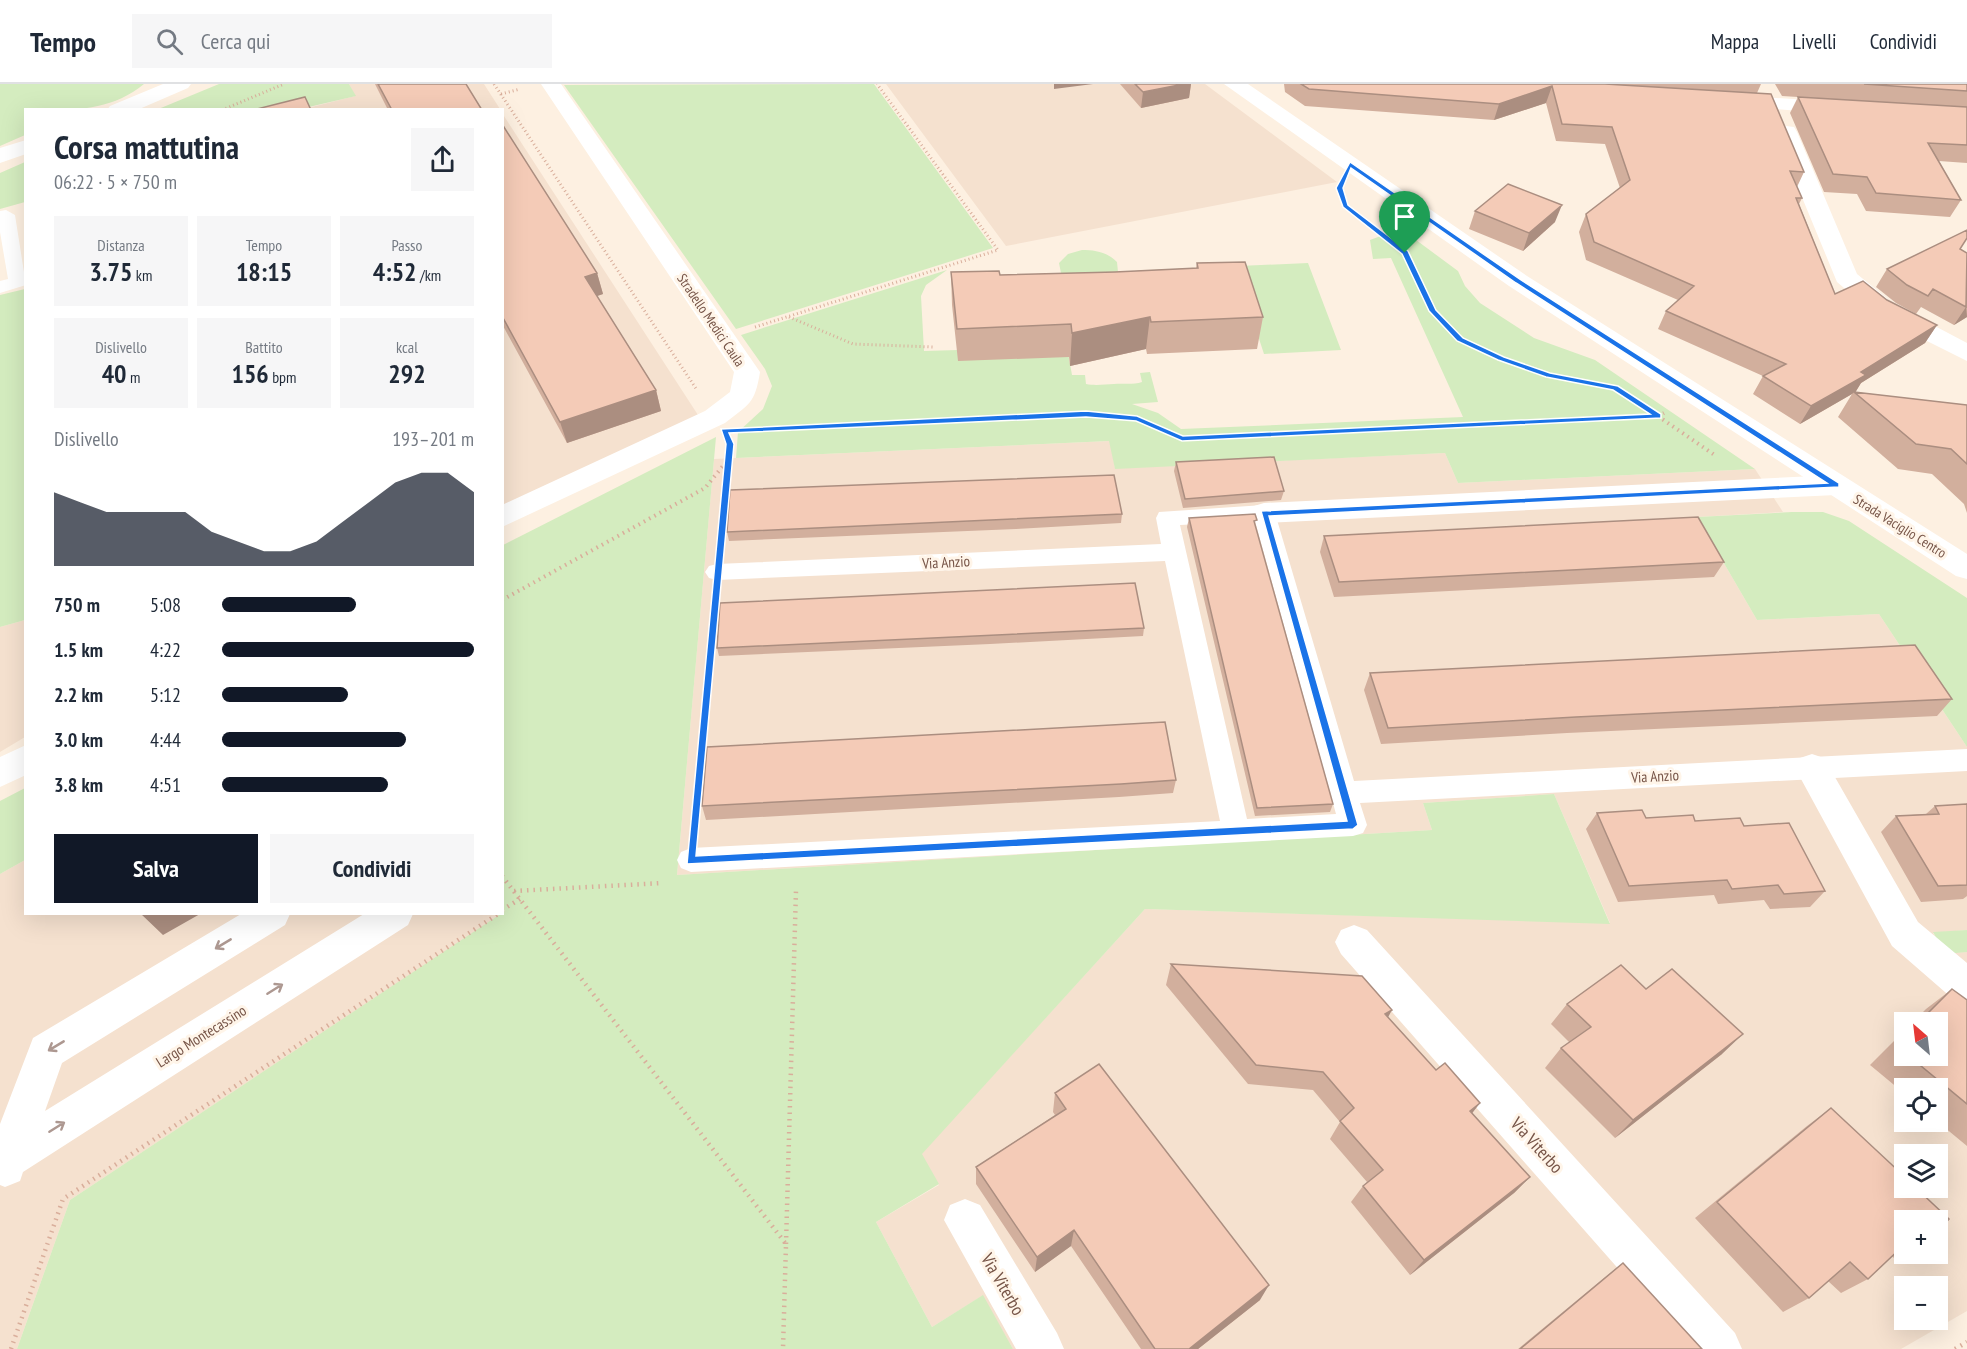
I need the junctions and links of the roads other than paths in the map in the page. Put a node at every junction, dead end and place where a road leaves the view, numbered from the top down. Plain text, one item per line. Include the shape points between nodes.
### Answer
1 (182, 84) edge
2 (551, 84) edge
3 (1234, 84) edge
4 (1769, 94) edge
5 (1714, 100) edge
6 (122, 108) edge
7 (1854, 109) edge
8 (24, 147) edge
9 (0, 156) edge
10 (0, 217) edge
11 (0, 287) edge
12 (1967, 353) edge
13 (1836, 485) junction
14 (1264, 513) junction
15 (504, 516) edge
16 (1174, 552) junction
17 (1967, 568) edge
18 (717, 572) road end
19 (1967, 759) edge
20 (24, 760) edge
21 (1812, 768) junction
22 (0, 773) edge
23 (1344, 793) junction
24 (1236, 831) junction
25 (691, 860) road end
26 (271, 915) edge
27 (392, 915) edge
28 (1354, 942) dead end
29 (1967, 987) edge
30 (4, 1168) edge
31 (965, 1220) dead end
32 (1041, 1349) edge
33 (1719, 1349) edge

1 - 6 street
2 - 15 street, Stradello Medici Caula via 747,372 743,395 715,417
3 - 13 street, Strada Vaciglio Centro via 1518,281
4 - 5 street
4 - 7 street
4 - 12 street via 1846,277 1855,288 1891,311
8 - 9 street
10 - 11 lane via 6,215 18,282
13 - 14 street
13 - 17 street, Strada Vaciglio Centro
14 - 16 lane via 1167,518
14 - 23 lane
16 - 18 lane, Via Anzio
16 - 24 lane
19 - 21 lane, Via Anzio
20 - 22 street
21 - 23 lane, Via Anzio
21 - 29 street via 1905,934
23 - 24 lane via 1353,825
24 - 25 lane
26 -> 30 street, Largo Montecassino via 47,1052
30 -> 27 street, Largo Montecassino
28 - 33 street, Via Viterbo
31 - 32 street, Via Viterbo

